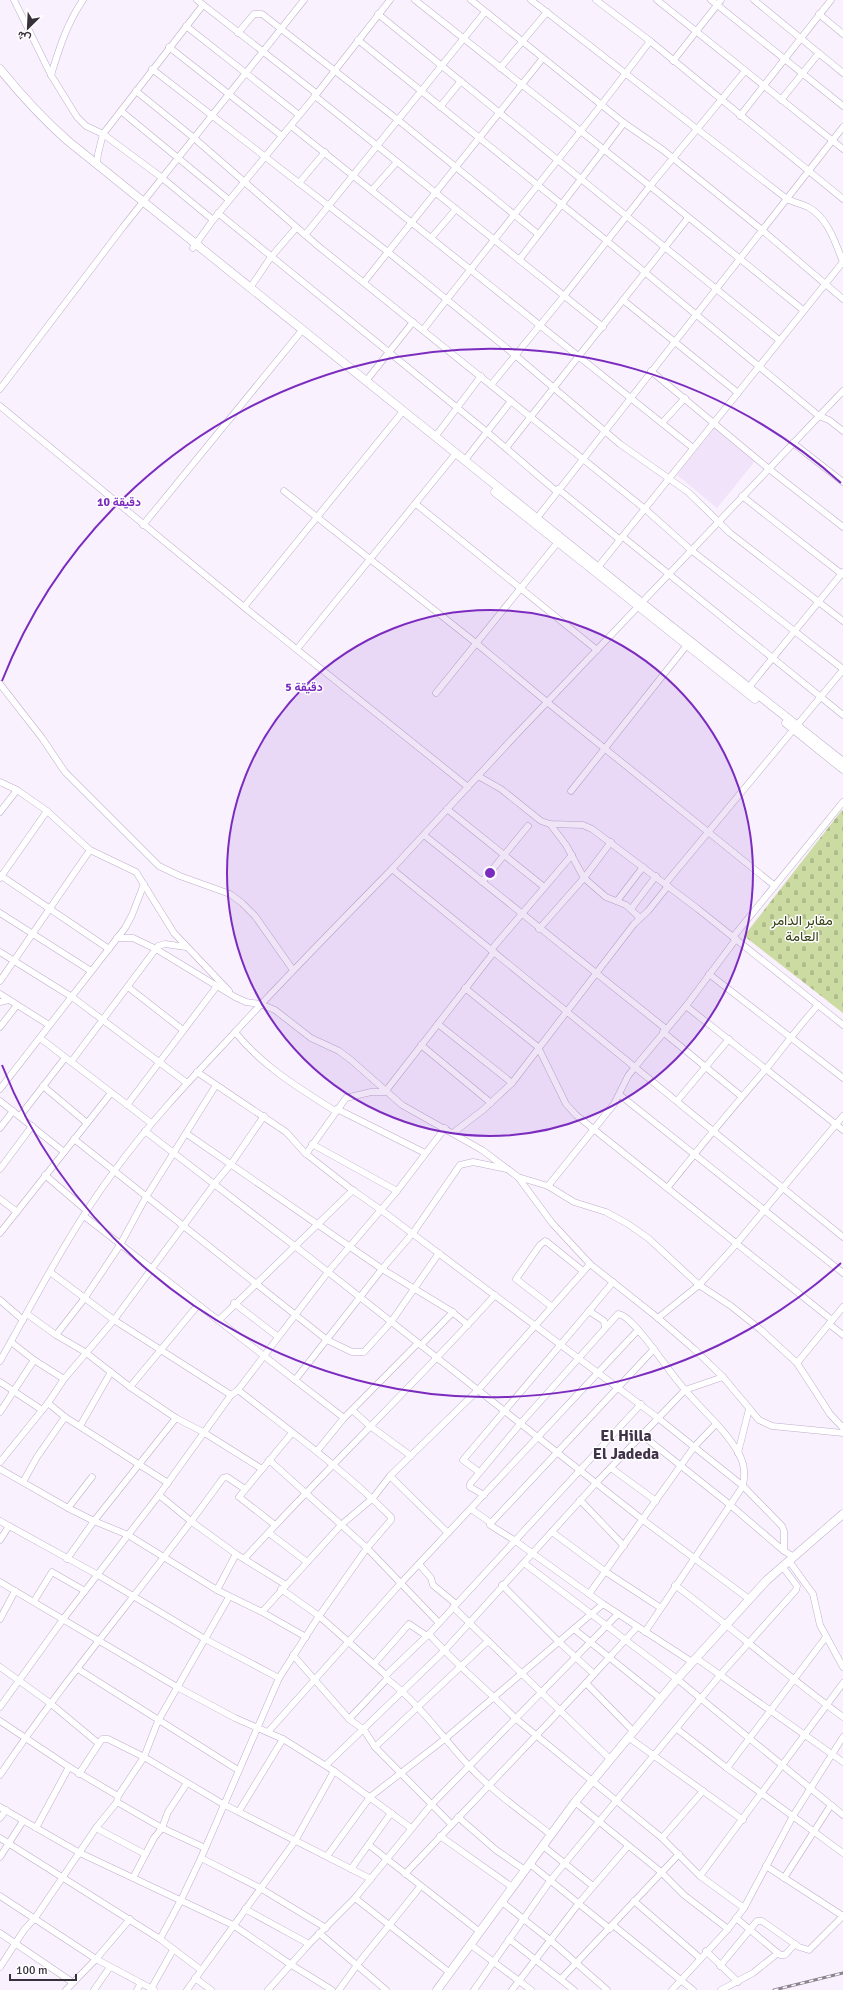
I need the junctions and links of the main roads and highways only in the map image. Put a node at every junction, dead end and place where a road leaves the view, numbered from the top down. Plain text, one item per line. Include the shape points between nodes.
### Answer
1 (0, 69) edge
2 (0, 77) edge
3 (142, 203) junction
4 (194, 246) junction
5 (640, 605) junction
6 (796, 727) junction
7 (843, 762) edge
8 (843, 769) edge
9 (843, 1514) edge
10 (437, 1990) edge

1 - 3 main road via 45,120
2 - 3 main road via 41,124
3 - 4 main road
4 - 5 main road via 299,334
4 - 5 main road via 598,567
5 - 6 main road via 687,645
5 - 6 main road via 749,687
6 - 7 main road
6 - 8 main road
9 - 10 main road via 782,1566 726,1623 677,1679 592,1781

